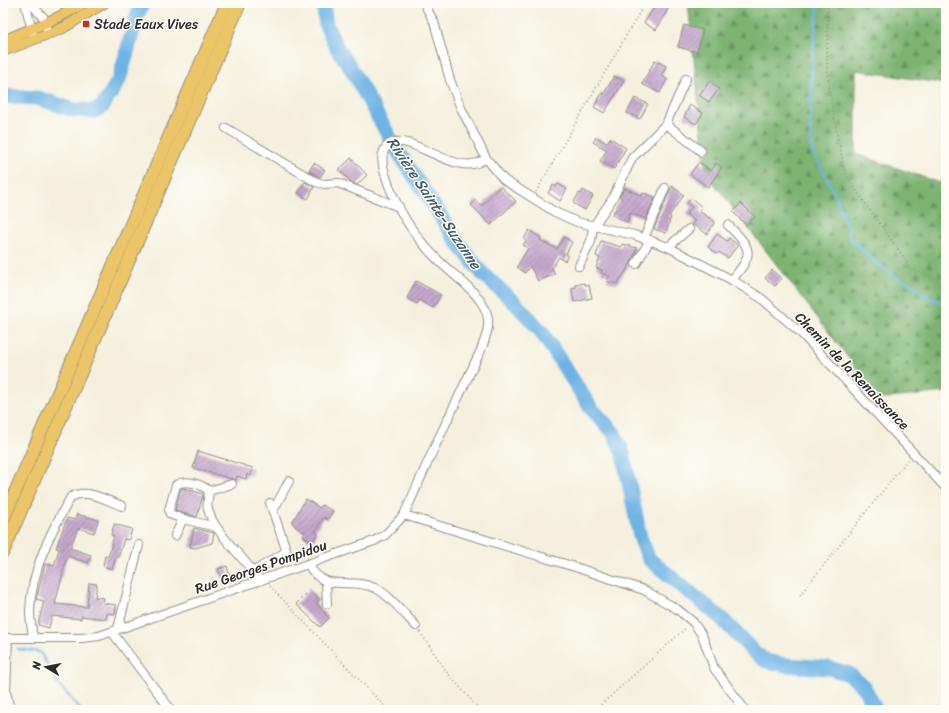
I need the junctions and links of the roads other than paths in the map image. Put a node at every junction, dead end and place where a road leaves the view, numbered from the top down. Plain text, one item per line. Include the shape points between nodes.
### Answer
1 (25, 3) edge
2 (30, 3) edge
3 (84, 3) edge
4 (104, 3) edge
5 (424, 3) edge
6 (235, 4) edge
7 (45, 23) junction
8 (32, 34) junction
9 (46, 34) junction
10 (3, 41) edge
11 (3, 51) edge
12 (686, 79) dead end
13 (666, 124) junction
14 (226, 128) dead end
15 (701, 151) dead end
16 (486, 158) junction
17 (665, 188) dead end
18 (398, 207) junction
19 (728, 225) dead end
20 (593, 227) junction
21 (689, 229) dead end
22 (647, 239) junction
23 (668, 247) junction
24 (636, 264) dead end
25 (579, 266) dead end
26 (732, 280) junction
27 (289, 481) dead end
28 (232, 484) dead end
29 (946, 488) edge
30 (209, 491) junction
31 (122, 506) dead end
32 (404, 515) junction
33 (183, 519) junction
34 (3, 520) edge
35 (216, 527) junction
36 (175, 536) dead end
37 (139, 545) dead end
38 (3, 552) edge
39 (308, 564) junction
40 (254, 571) junction
41 (262, 580) junction
42 (326, 582) junction
43 (328, 604) dead end
44 (416, 626) road end
45 (115, 631) junction
46 (5, 638) edge
47 (33, 638) junction
48 (10, 710) edge
49 (171, 710) edge
50 (745, 710) edge

1 - 8 street
2 - 7 street
3 - 7 main road
4 - 9 main road via 64,28
5 - 16 street, Chemin de la Renaissance via 434,22 460,106
6 - 34 highway
6 - 38 highway
7 - 8 main road
7 - 9 street
8 - 9 main road
8 - 10 main road
8 - 11 main road
12 - 13 street
13 - 15 street
13 - 20 street via 635,153 613,198
14 - 18 street via 316,182 338,183
16 - 18 street, Rue Georges Pompidou via 475,165 462,165 403,142 388,145 383,155 383,168
16 - 20 street, Chemin de la Renaissance via 504,180 532,199 555,212
17 - 22 street
18 - 32 street, Rue Georges Pompidou via 420,241 479,299 486,310 489,322 482,350
19 - 26 street via 742,239 748,250 747,262
20 - 22 street, Chemin de la Renaissance
20 - 25 street via 591,241
21 - 23 street
22 - 23 street, Chemin de la Renaissance
22 - 24 street
23 - 26 street, Chemin de la Renaissance
26 - 29 street, Chemin de la Renaissance via 761,298 802,334
27 - 40 street via 272,507 286,549 284,553
28 - 30 street
30 - 33 street via 205,487 185,482 176,485 169,510 174,516
30 - 35 street via 208,511
31 - 47 street via 85,493 71,497 39,563 32,588 30,612
32 - 39 street, Rue Georges Pompidou via 385,535 374,541
32 - 50 street via 644,590 677,609 693,622 702,635 714,668
33 - 35 street
33 - 36 street
35 - 40 street
37 - 45 street
39 - 41 street, Rue Georges Pompidou
39 - 42 street via 313,573
40 - 41 street
41 - 45 street, Rue Georges Pompidou
42 - 43 street
42 - 44 street via 362,584 376,588
45 - 47 street, Rue Georges Pompidou via 82,638
45 - 49 street
46 - 47 street, Rue Georges Pompidou
46 - 48 street via 6,692

